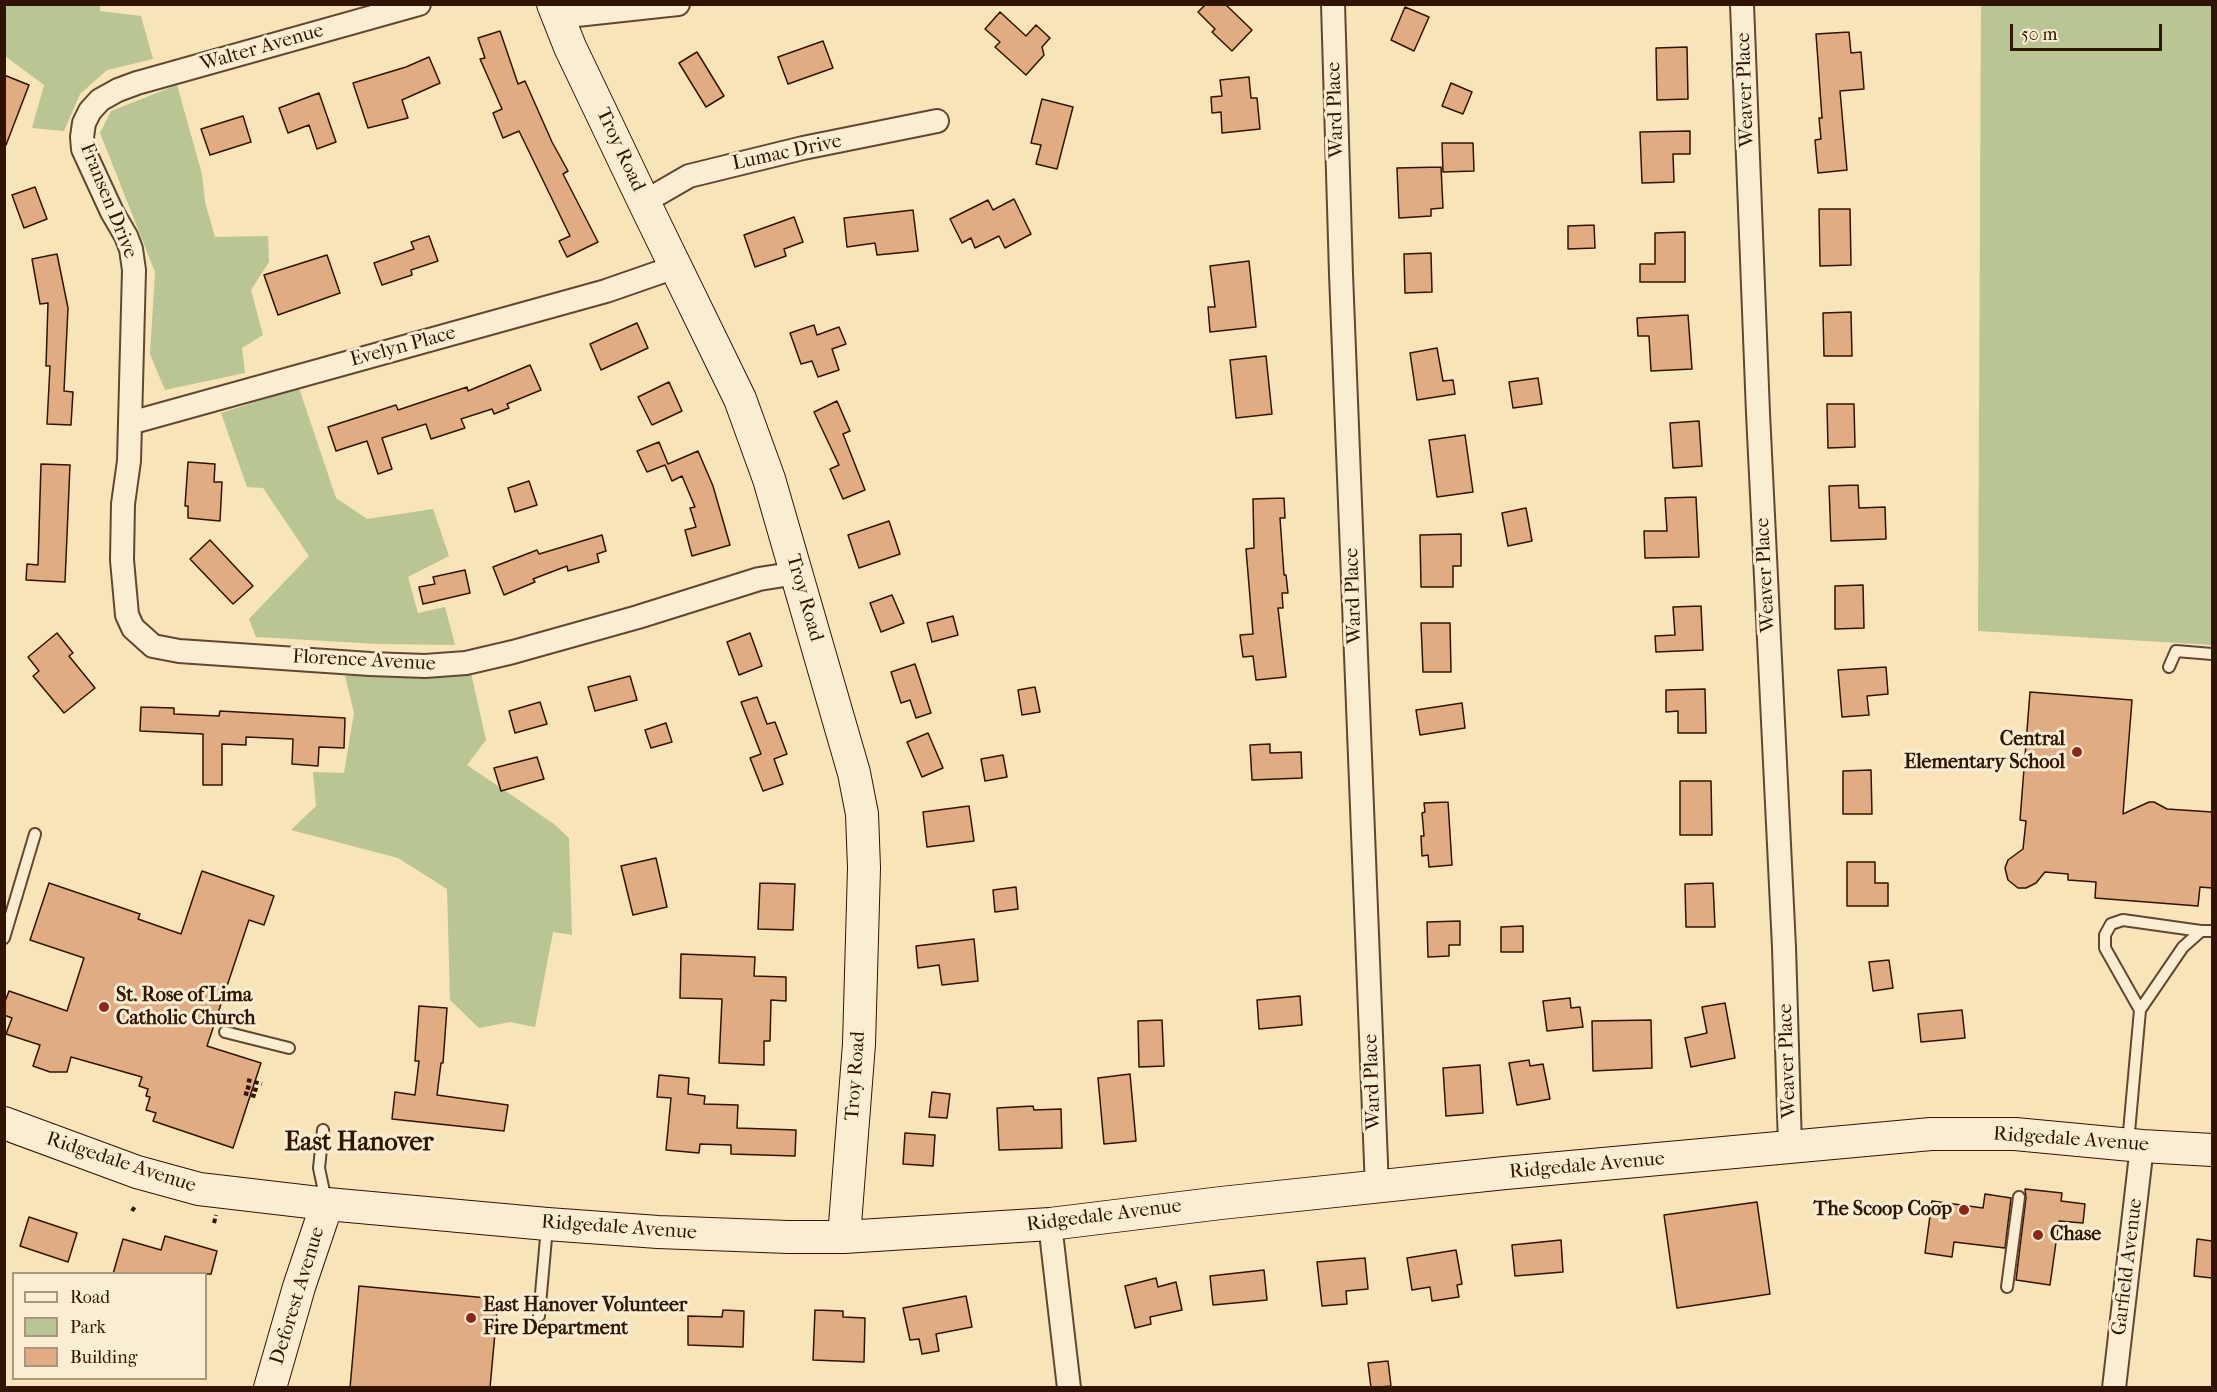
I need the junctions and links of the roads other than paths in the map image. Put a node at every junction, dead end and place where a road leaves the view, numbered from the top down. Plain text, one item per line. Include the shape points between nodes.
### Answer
1 (419, 4) edge
2 (678, 4) edge
3 (1333, 4) edge
4 (1742, 4) edge
5 (555, 11) edge
6 (106, 96) joint
7 (937, 121) dead end
8 (644, 202) junction
9 (675, 267) junction
10 (130, 423) junction
11 (797, 573) junction
12 (2212, 654) edge
13 (2169, 667) dead end
14 (35, 834) dead end
15 (2207, 931) edge
16 (4, 938) edge
17 (2140, 1010) junction
18 (225, 1032) dead end
19 (289, 1048) dead end
20 (4, 1123) edge
21 (323, 1130) dead end
22 (2135, 1144) junction
23 (1790, 1146) junction
24 (2212, 1150) edge
25 (1377, 1188) junction
26 (2019, 1197) dead end
27 (327, 1204) junction
28 (547, 1224) junction
29 (1050, 1224) junction
30 (844, 1237) junction
31 (2007, 1287) dead end
32 (539, 1316) dead end
33 (270, 1388) edge
34 (1069, 1388) edge
35 (2114, 1388) edge

1 - 6 street, Walter Avenue via 136,82
2 - 5 street
3 - 25 street, Ward Place
4 - 23 street, Weaver Place
5 - 8 main road, Troy Road
6 - 10 street, Fransen Drive via 90,111 82,137 83,149 131,249 134,270
7 - 8 street, Lumac Drive via 689,176
8 - 9 main road, Troy Road
9 - 10 street, Evelyn Place via 606,291
9 - 11 main road, Troy Road via 740,399
10 - 11 street, Florence Avenue via 122,560 127,615 133,627 153,646 370,664 466,663 638,617 759,579
11 - 30 main road, Troy Road via 862,814 859,1044
12 - 13 lane via 2176,651
14 - 16 lane
15 - 17 lane via 2183,947
15 - 17 lane via 2123,920 2111,924 2105,935 2105,948
17 - 22 lane
18 - 19 lane
20 - 27 main road, Ridgedale Avenue via 137,1172 199,1189
21 - 27 lane via 320,1168
22 - 23 main road, Ridgedale Avenue via 2014,1134 1931,1134
22 - 24 main road, Ridgedale Avenue
22 - 35 street, Garfield Avenue
23 - 25 main road, Ridgedale Avenue
25 - 29 main road, Ridgedale Avenue
26 - 31 lane
27 - 28 main road, Ridgedale Avenue
27 - 33 main road, Deforest Avenue
28 - 30 main road, Ridgedale Avenue via 658,1232
28 - 32 lane
29 - 30 main road, Ridgedale Avenue
29 - 34 street

